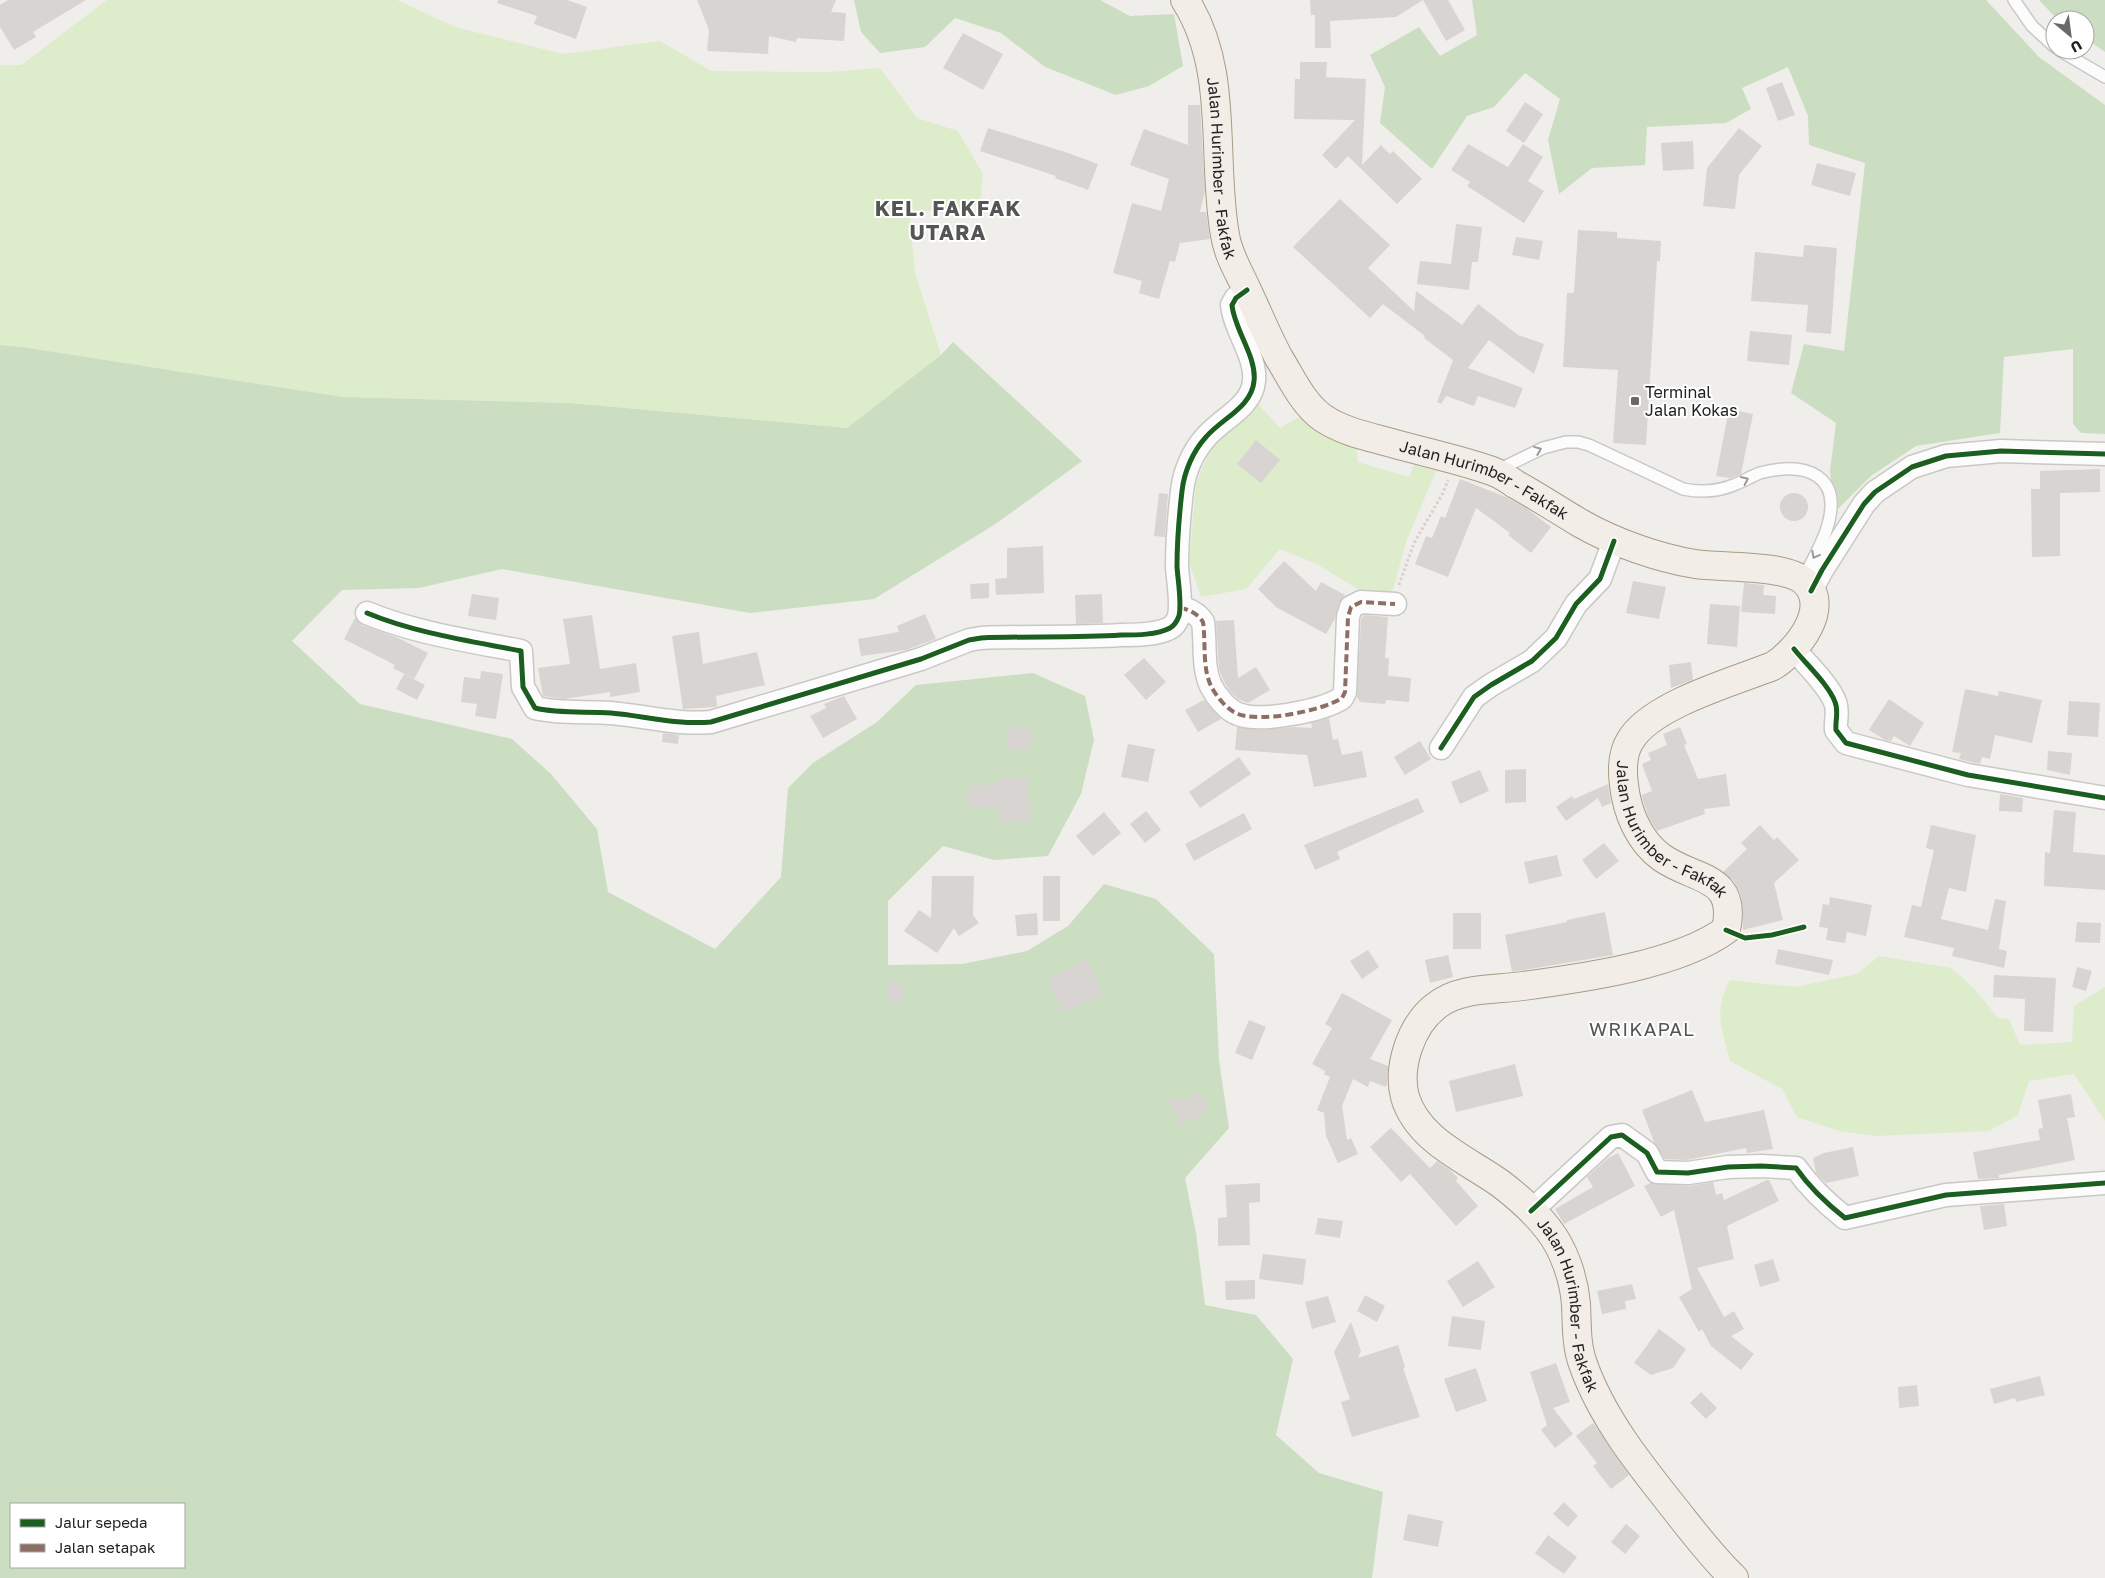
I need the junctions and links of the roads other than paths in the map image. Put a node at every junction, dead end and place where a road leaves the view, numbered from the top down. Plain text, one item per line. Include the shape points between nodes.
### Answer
1 (1185, 0) edge
2 (2014, 0) edge
3 (2045, 38) edge
4 (2076, 60) edge
5 (2105, 77) edge
6 (1247, 290) junction
7 (2105, 454) edge
8 (1494, 472) junction
9 (1614, 541) junction
10 (1807, 585) junction
11 (1394, 604) road end
12 (1180, 608) junction
13 (367, 613) dead end
14 (1794, 650) junction
15 (1441, 748) dead end
16 (2105, 798) edge
17 (2105, 1183) edge
18 (1531, 1211) junction
19 (1734, 1578) edge

1 - 6 main road, Jalan Hurimber - Fakfak via 1201,32 1211,69 1216,94 1219,198 1226,239
2 - 3 lane via 2032,26
4 - 5 lane
6 - 8 main road, Jalan Hurimber - Fakfak via 1271,344 1300,394 1323,418 1356,434
6 - 12 street via 1232,305 1253,369 1254,382 1240,407 1202,442 1192,456 1182,486 1177,542
7 - 10 street via 2001,450 1946,456 1912,466 1875,492 1864,504 1822,570
8 - 9 main road, Jalan Hurimber - Fakfak
8 -> 10 lane via 1543,448 1566,442 1589,445 1683,489 1699,492 1717,490 1784,468 1810,472 1826,484 1831,509
9 - 10 main road, Jalan Hurimber - Fakfak via 1674,560 1786,573
9 - 15 street via 1600,579 1576,604 1556,638 1532,661 1474,697
10 - 14 main road, Jalan Hurimber - Fakfak via 1814,602 1810,622
11 - 12 street via 1361,602 1351,607 1342,698 1292,715 1276,717 1238,714 1223,702 1212,689 1207,675 1203,622 1188,609
12 - 13 street via 1176,622 1168,629 1144,634 975,639 921,659 711,722 695,723 535,708 523,687 521,651 448,636
14 - 16 street via 1833,698 1837,712 1836,730 1846,743 1968,775
14 - 18 main road, Jalan Hurimber - Fakfak via 1773,666 1664,712 1637,731 1626,748 1622,770 1624,791 1627,806 1643,839 1662,857 1719,888 1728,905 1726,930 1704,944 1618,970 1456,995 1435,1006 1409,1044 1403,1086 1408,1104 1428,1134 1498,1182
17 - 18 street via 1946,1195 1845,1218 1809,1186 1796,1168 1761,1166 1688,1173 1657,1172 1647,1153 1622,1135 1611,1137
18 - 19 main road, Jalan Hurimber - Fakfak via 1549,1230 1570,1275 1582,1363 1594,1390 1614,1426 1653,1481

